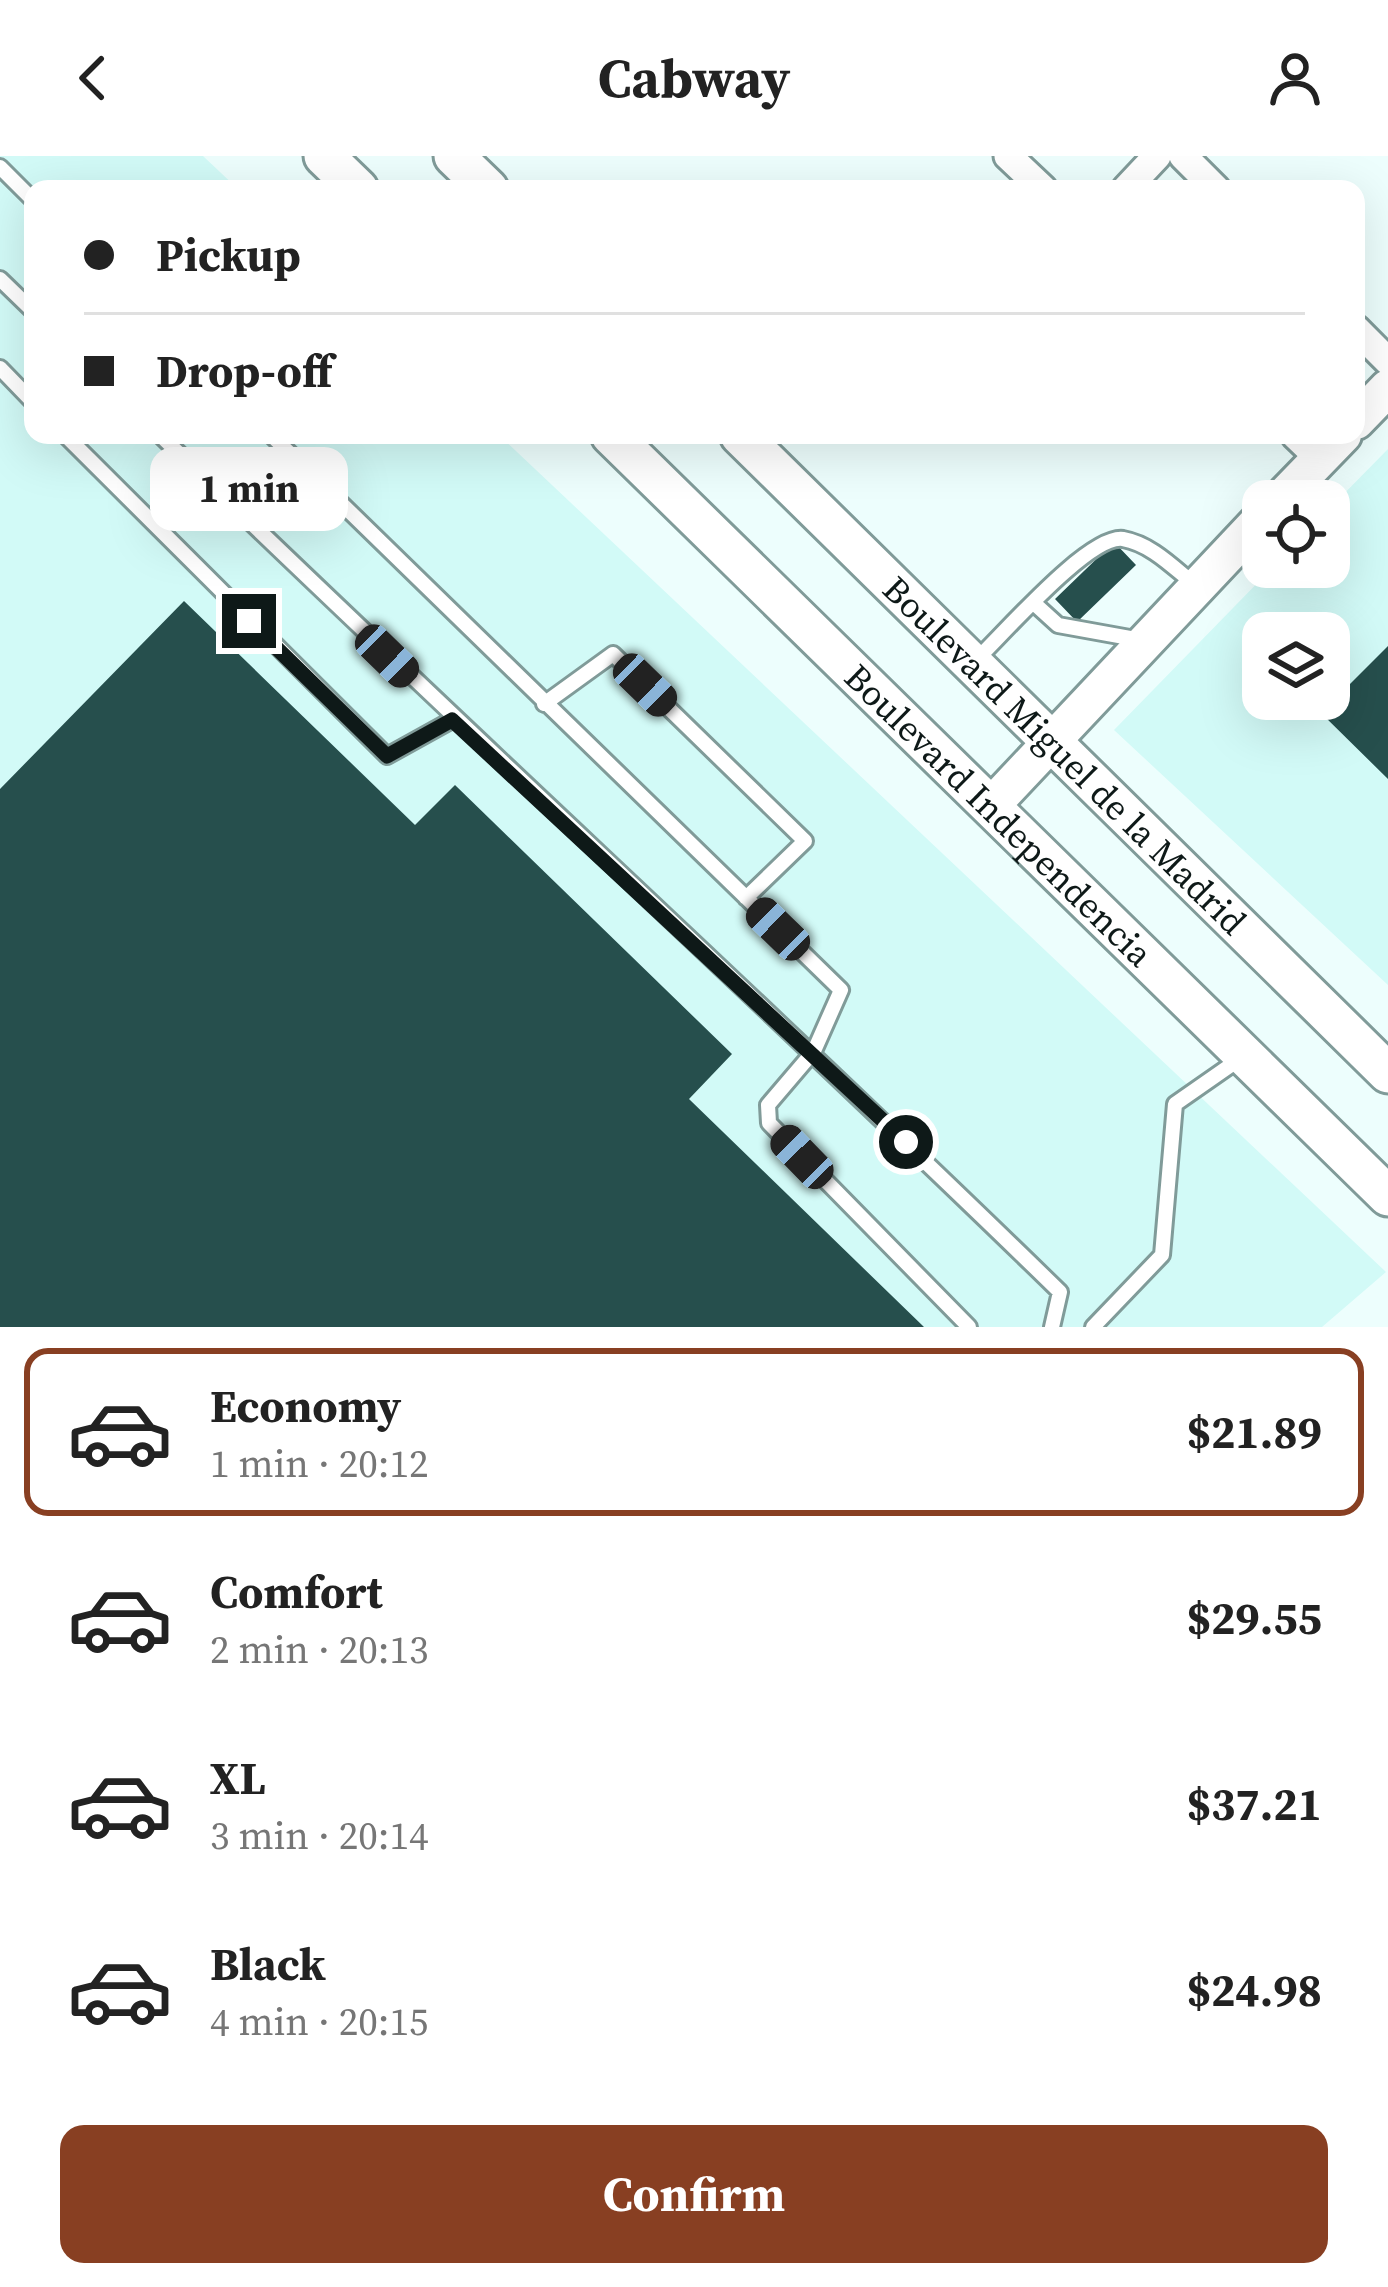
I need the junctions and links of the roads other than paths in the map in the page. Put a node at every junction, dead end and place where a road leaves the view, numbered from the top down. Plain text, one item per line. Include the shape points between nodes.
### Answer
1 (324, 156) edge
2 (454, 156) edge
3 (1008, 156) edge
4 (1157, 156) edge
5 (1183, 156) edge
6 (0, 167) edge
7 (349, 180) edge
8 (479, 180) edge
9 (1033, 180) edge
10 (1134, 180) edge
11 (1207, 180) edge
12 (24, 191) edge
13 (0, 279) edge
14 (24, 302) edge
15 (1365, 338) edge
16 (1388, 361) edge
17 (0, 368) edge
18 (1388, 388) edge
19 (24, 393) edge
20 (1365, 412) edge
21 (74, 444) edge
22 (169, 444) edge
23 (280, 444) edge
24 (620, 444) edge
25 (749, 444) edge
26 (1318, 444) edge
27 (1293, 480) edge
28 (1242, 538) edge
29 (1196, 585) junction
30 (1036, 604) junction
31 (1144, 641) junction
32 (974, 662) junction
33 (544, 704) junction
34 (452, 720) junction
35 (1052, 740) junction
36 (991, 806) junction
37 (746, 898) junction
38 (814, 1051) junction
39 (1245, 1055) junction
40 (1388, 1073) edge
41 (1388, 1196) edge
42 (969, 1327) edge
43 (1052, 1327) edge
44 (1093, 1327) edge

1 - 7 main road
2 - 8 main road
3 - 9 street
4 - 10 street
5 - 11 street
6 - 12 lane
13 - 14 lane
15 - 16 street
17 - 19 lane
18 - 20 street
21 - 34 lane via 387,756
22 - 34 lane
23 - 33 lane
24 - 36 main road, Boulevard Independencia
25 - 32 main road, Boulevard Miguel de la Madrid
26 - 27 street
28 - 29 street
29 - 30 lane via 1143,544 1113,539 1085,552
29 - 31 street
30 - 31 lane via 1058,625
30 - 32 lane
31 - 35 street
32 - 35 main road, Boulevard Miguel de la Madrid
33 - 37 lane
33 - 37 lane via 613,653 806,841
34 - 38 lane
35 - 36 street
35 - 40 main road, Boulevard Miguel de la Madrid
36 - 39 main road, Boulevard Independencia
37 - 38 lane via 841,990
38 - 42 lane via 768,1105 769,1123
38 - 43 lane via 1060,1292
39 - 41 main road, Boulevard Independencia
39 - 44 lane via 1175,1104 1162,1255

